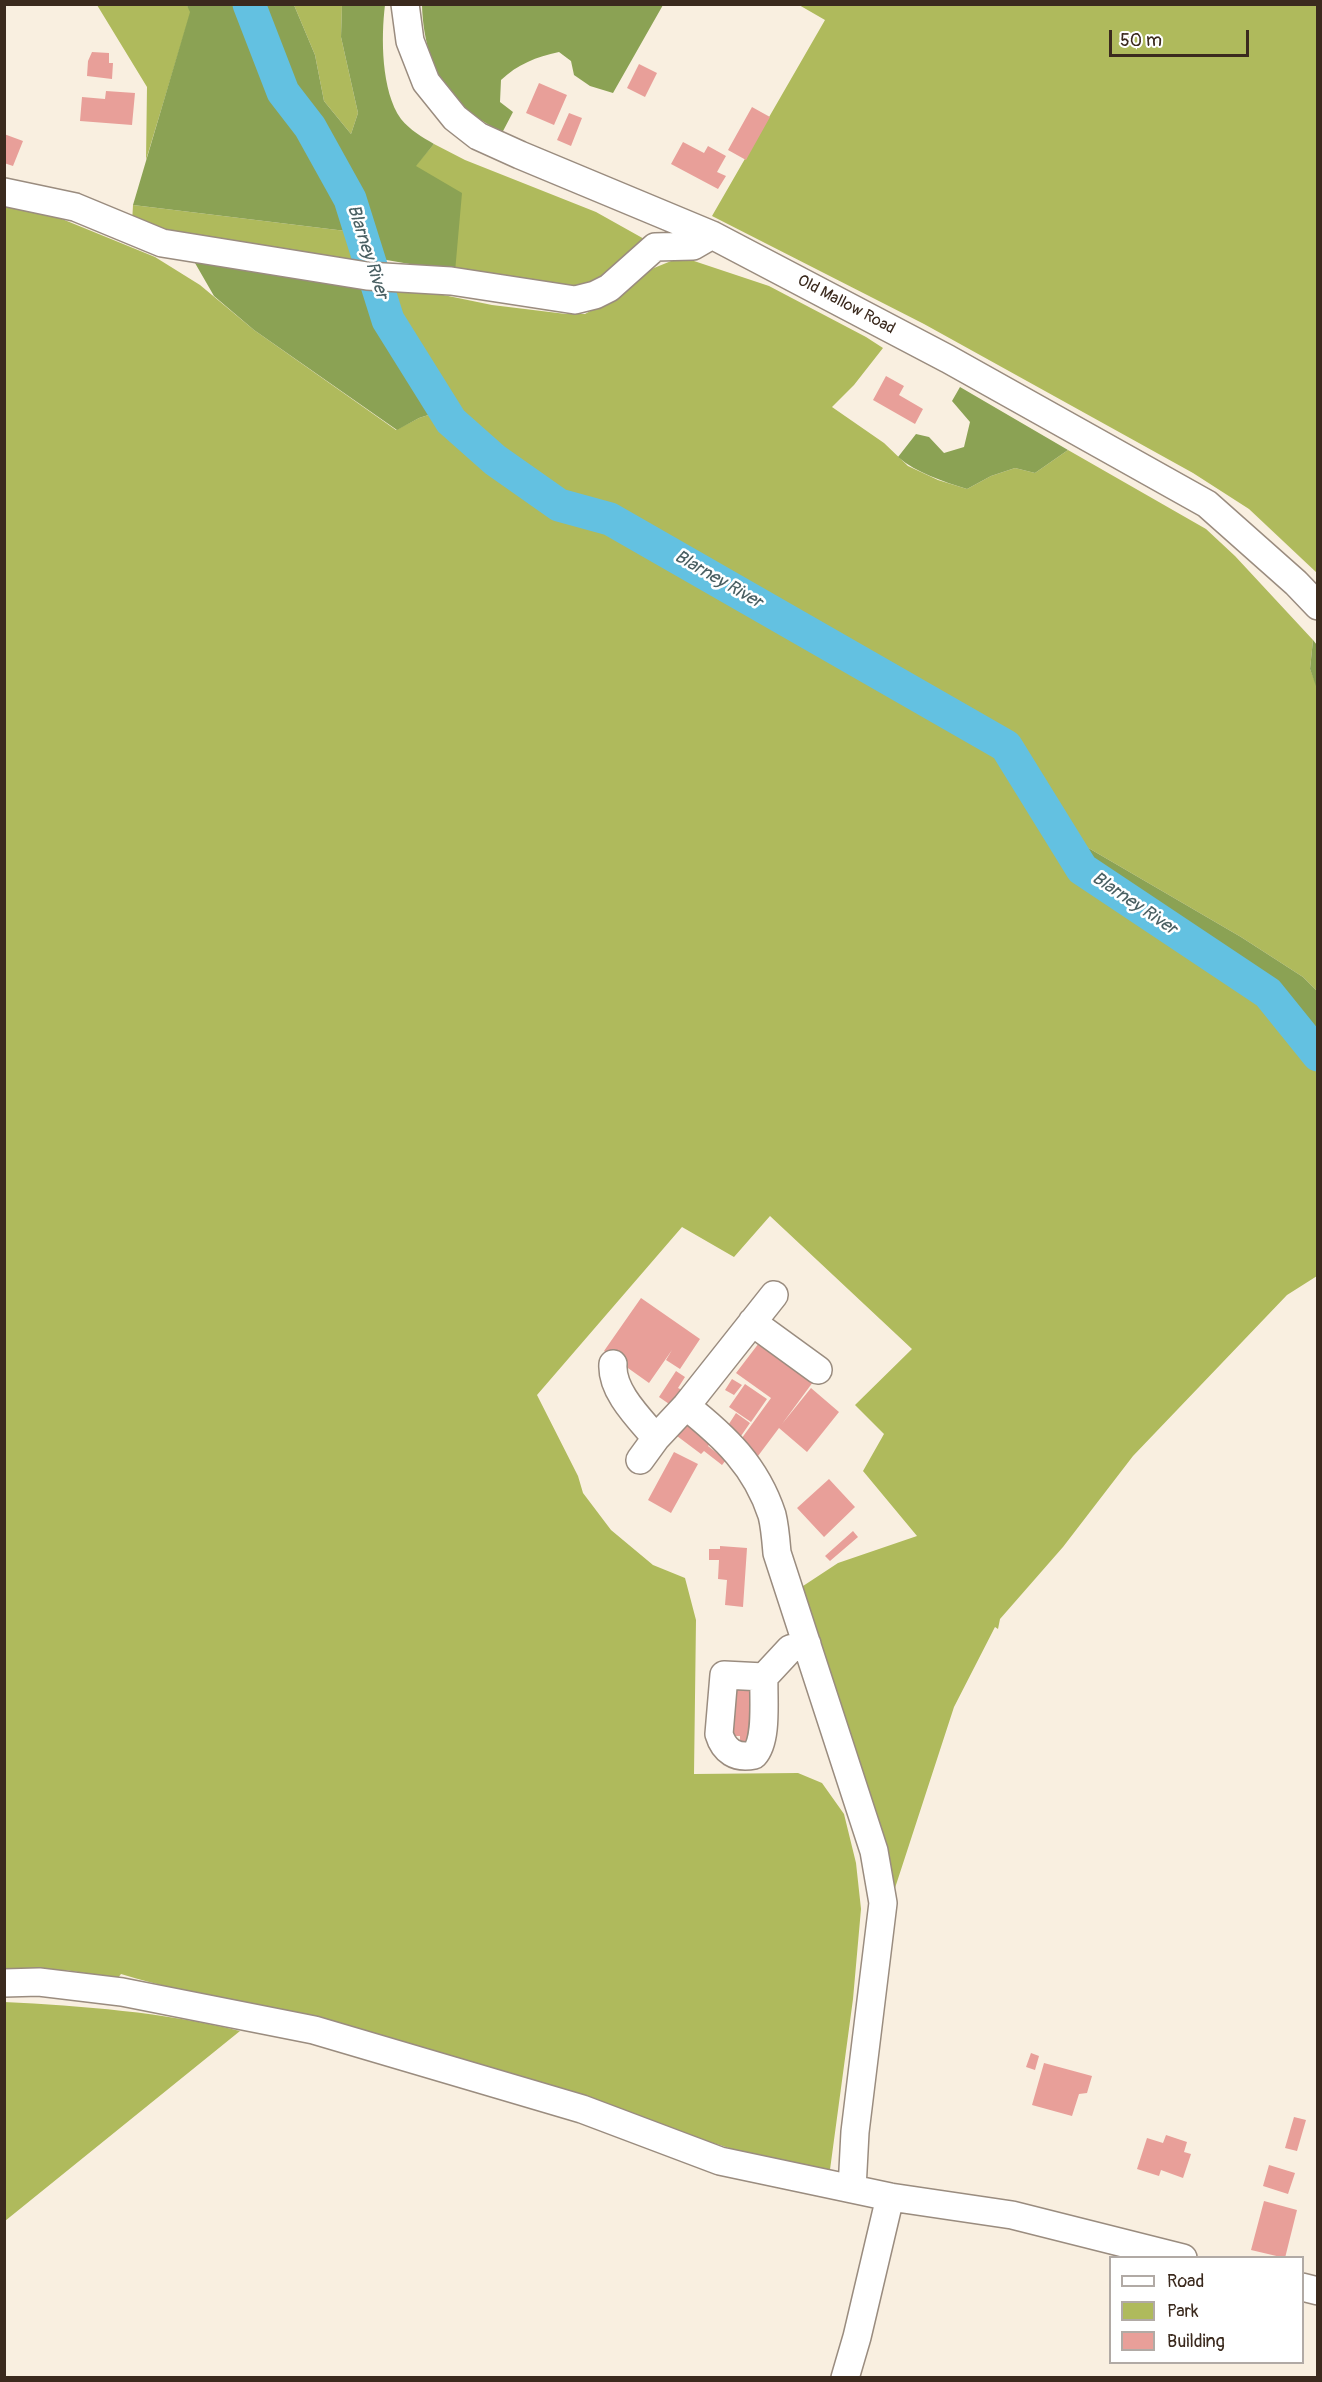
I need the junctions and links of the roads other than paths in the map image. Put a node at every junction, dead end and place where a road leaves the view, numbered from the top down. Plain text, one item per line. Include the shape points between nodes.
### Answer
1 (405, 4) edge
2 (4, 192) edge
3 (712, 235) junction
4 (1317, 606) edge
5 (774, 1295) dead end
6 (752, 1323) junction
7 (613, 1364) dead end
8 (818, 1370) dead end
9 (686, 1406) junction
10 (656, 1438) junction
11 (640, 1460) dead end
12 (807, 1644) junction
13 (764, 1677) dead end
14 (4, 1983) edge
15 (852, 2189) junction
16 (890, 2197) junction
17 (1175, 2256) edge
18 (845, 2378) edge

1 - 3 street, Old Mallow Road via 410,41 426,82 450,112 478,136
2 - 3 street via 75,207 162,243 380,277 451,281 575,300 609,288 655,247 693,246
3 - 4 street, Old Mallow Road via 948,359 1206,504
5 - 6 street
6 - 8 street
6 - 9 street
7 - 10 street via 612,1375 621,1392
9 - 10 street
9 - 12 street via 717,1430 748,1464 772,1516 777,1553
10 - 11 street
12 - 13 street via 790,1649
12 - 15 street via 874,1851 883,1903 855,2132
14 - 15 street via 39,1982 122,1992 314,2030 582,2109 720,2161
15 - 16 street
16 - 17 street via 1012,2215
16 - 18 street

